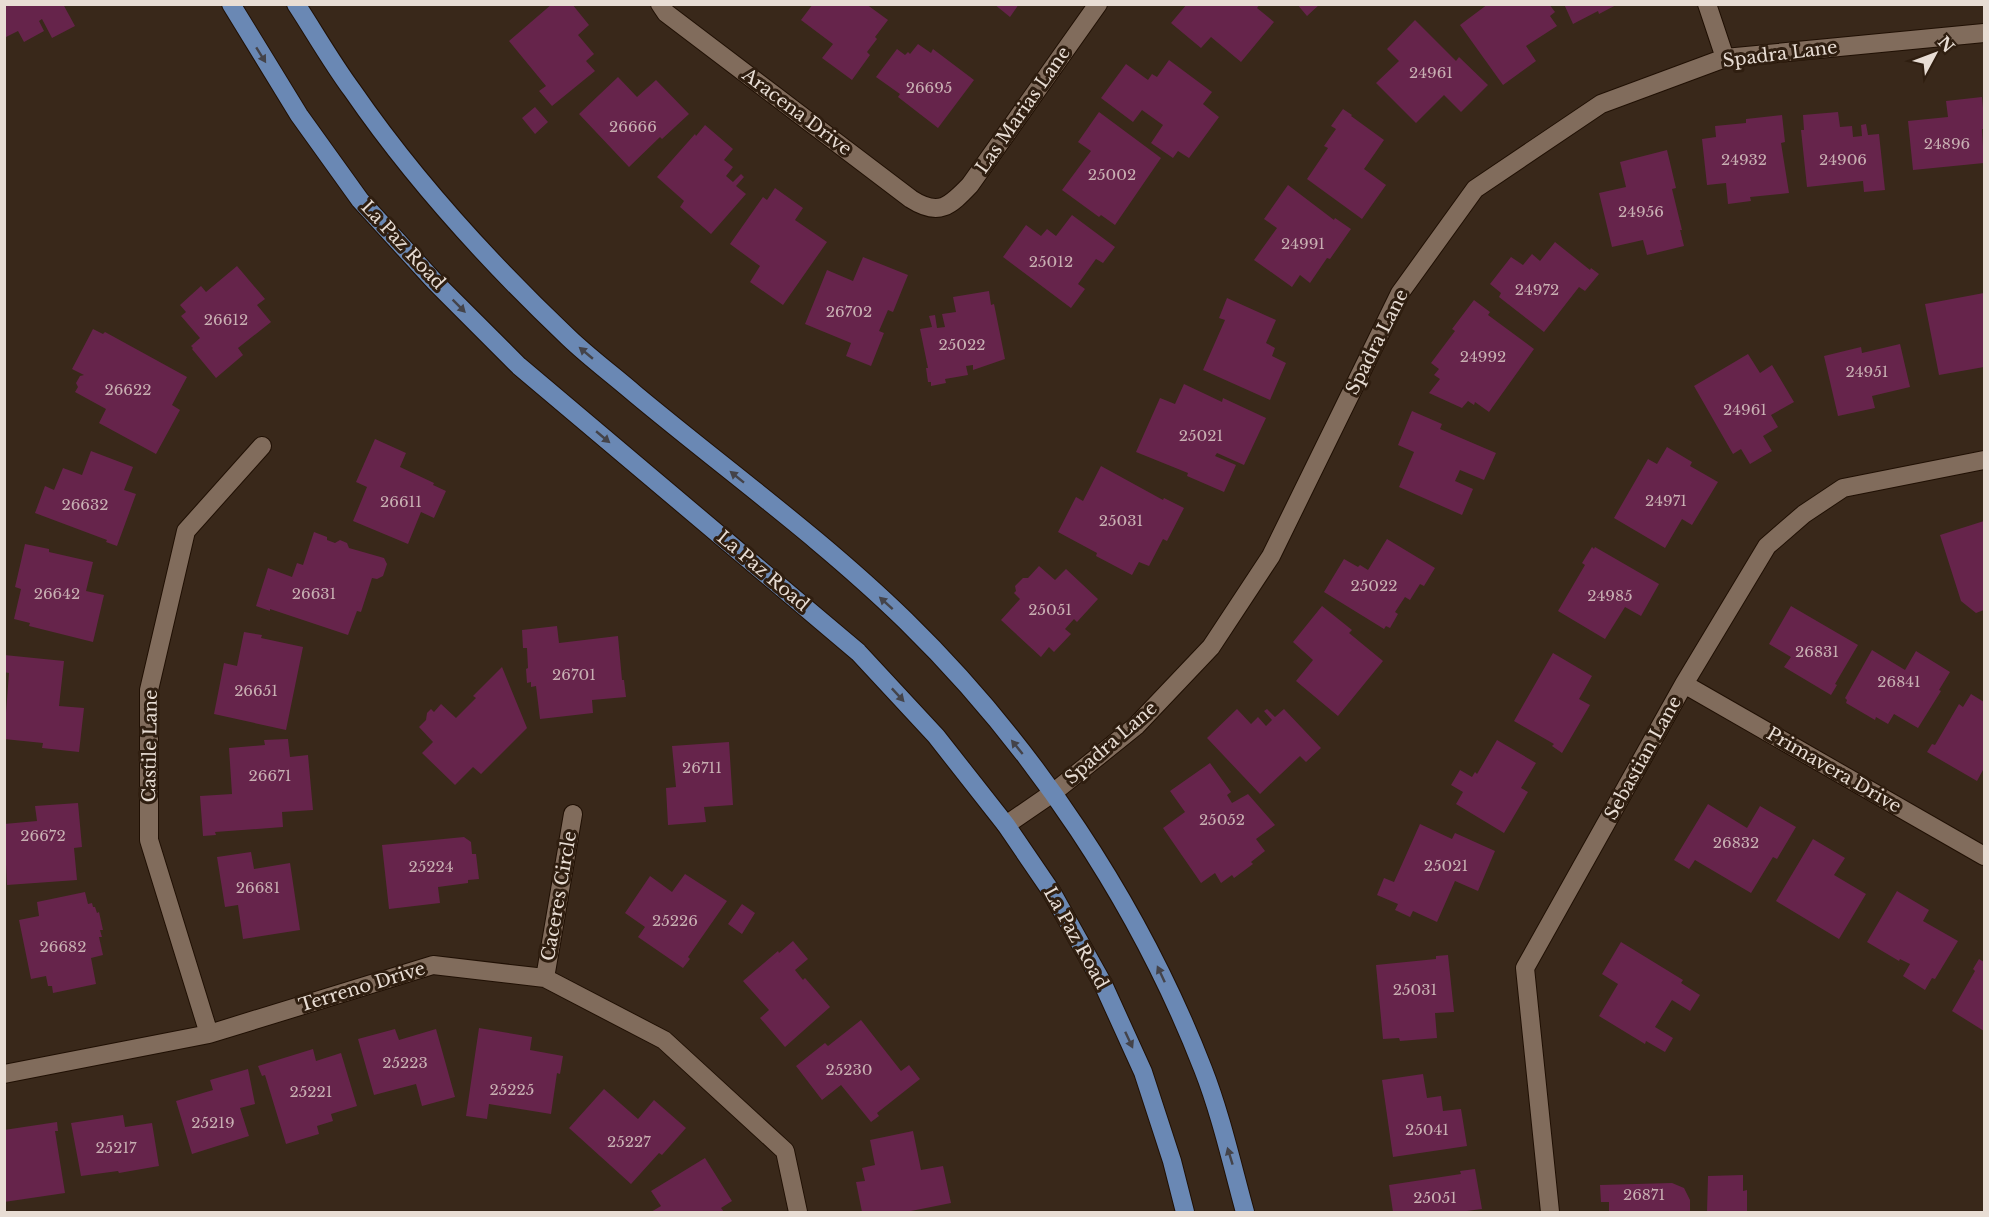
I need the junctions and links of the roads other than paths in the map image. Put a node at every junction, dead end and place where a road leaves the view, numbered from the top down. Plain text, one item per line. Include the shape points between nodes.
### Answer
1 (231, 4) edge
2 (296, 4) edge
3 (660, 4) edge
4 (1098, 4) edge
5 (1707, 4) edge
6 (1984, 33) edge
7 (1725, 58) junction
8 (940, 209) joint
9 (262, 446) dead end
10 (1984, 460) edge
11 (1684, 684) junction
12 (1054, 792) junction
13 (573, 814) dead end
14 (1006, 825) junction
15 (1984, 856) edge
16 (545, 978) junction
17 (209, 1034) junction
18 (4, 1074) edge
19 (798, 1212) edge
20 (1185, 1212) edge
21 (1245, 1212) edge
22 (1550, 1212) edge

1 -> 14 main road, La Paz Road via 299,115 360,200 435,282 519,366 858,652 936,736
12 -> 2 main road via 972,690 906,621 571,340 490,259 418,178 359,100
3 - 8 street, Aracena Drive via 666,14 911,199 924,207
4 - 8 street, Las Marias Lane via 970,185
5 - 7 street
6 - 7 street, Spadra Lane
7 - 12 street, Spadra Lane via 1601,104 1475,189 1400,293 1271,556 1211,647 1136,726
9 - 17 street, Castile Lane via 186,531 149,690 149,840
10 - 11 street, Sebastian Lane via 1843,488 1804,514 1767,546
11 - 15 street, Primavera Drive
11 - 22 street, Sebastian Lane via 1525,968
12 - 14 street, Spadra Lane
21 -> 12 main road via 1204,1071 1158,968
13 - 16 street, Caceres Circle
14 -> 20 main road, La Paz Road via 1051,891 1108,994 1143,1072
16 - 17 street, Terreno Drive via 433,965
16 - 19 street, Terreno Drive via 664,1040 785,1151
17 - 18 street, Terreno Drive

